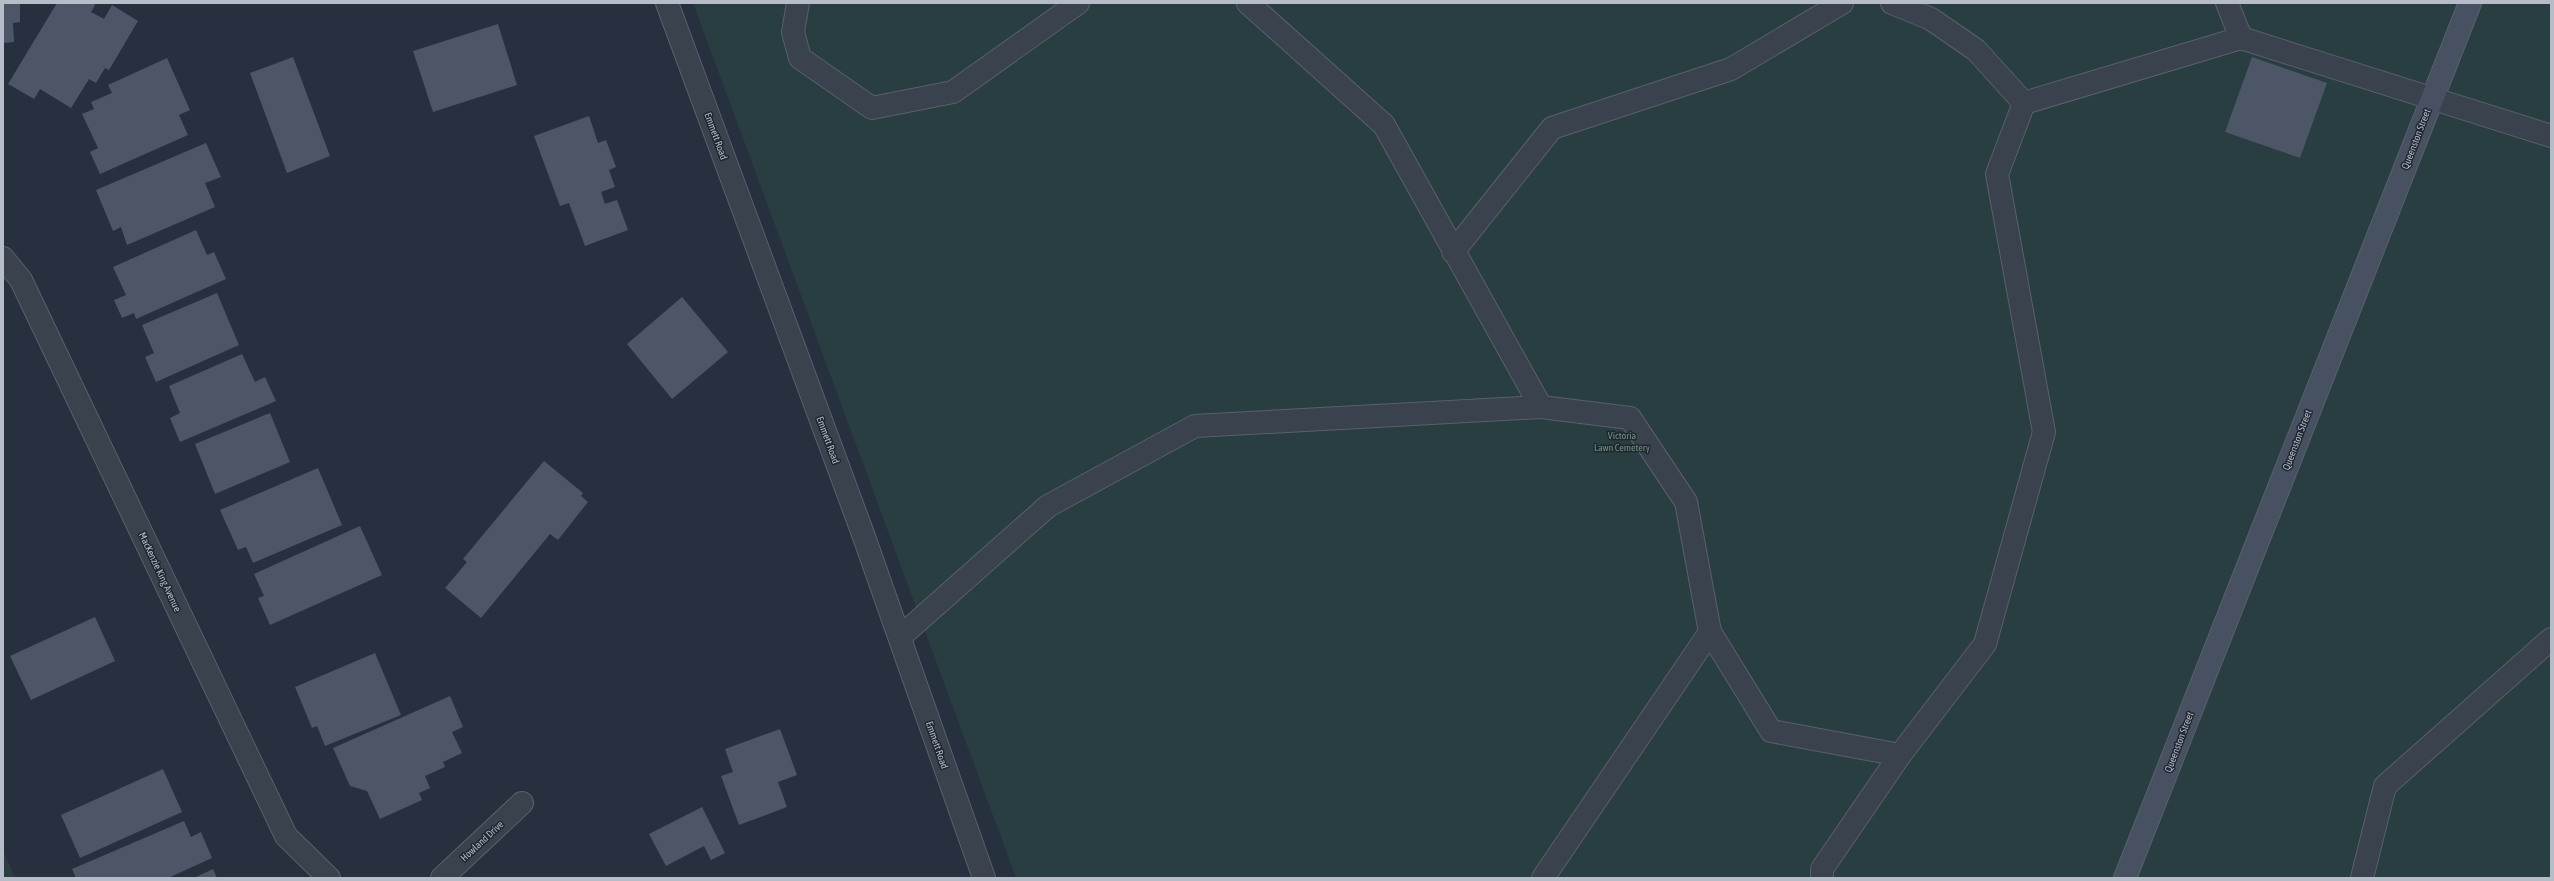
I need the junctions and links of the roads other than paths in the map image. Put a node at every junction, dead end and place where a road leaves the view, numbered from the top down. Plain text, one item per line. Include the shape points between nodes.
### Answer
1 (667, 3) edge
2 (798, 3) edge
3 (1078, 3) edge
4 (1248, 3) edge
5 (1842, 3) edge
6 (1892, 3) edge
7 (2227, 3) edge
8 (2470, 3) edge
9 (2241, 38) junction
10 (2432, 99) junction
11 (2024, 103) junction
12 (2551, 136) edge
13 (1453, 252) junction
14 (3, 258) edge
15 (1541, 407) junction
16 (1710, 632) junction
17 (900, 637) junction
18 (2551, 639) edge
19 (1900, 754) junction
20 (522, 803) dead end
21 (329, 878) edge
22 (442, 878) edge
23 (984, 878) edge
24 (1543, 878) edge
25 (1822, 878) edge
26 (2125, 878) edge
27 (2362, 878) edge

1 - 17 street, Emmett Road
2 - 3 street via 793,32 800,58 872,108 953,92
4 - 13 street via 1384,126
5 - 13 street via 1731,69 1552,128
6 - 11 street via 1931,19 1976,50
7 - 9 street
8 - 10 main road, Queenston Street
9 - 10 street
9 - 11 street
10 - 12 street
10 - 26 main road, Queenston Street
11 - 19 street via 1997,174 2044,432 1985,644
13 - 15 street
14 - 21 street, MacKenzie King Avenue via 22,280 286,836
15 - 16 street via 1630,418 1686,502
15 - 17 street via 1195,426 1048,506
16 - 19 street via 1771,731
16 - 24 street
17 - 23 street, Emmett Road
18 - 27 street via 2385,786
19 - 25 street via 1822,869
20 - 22 street, Howland Drive

